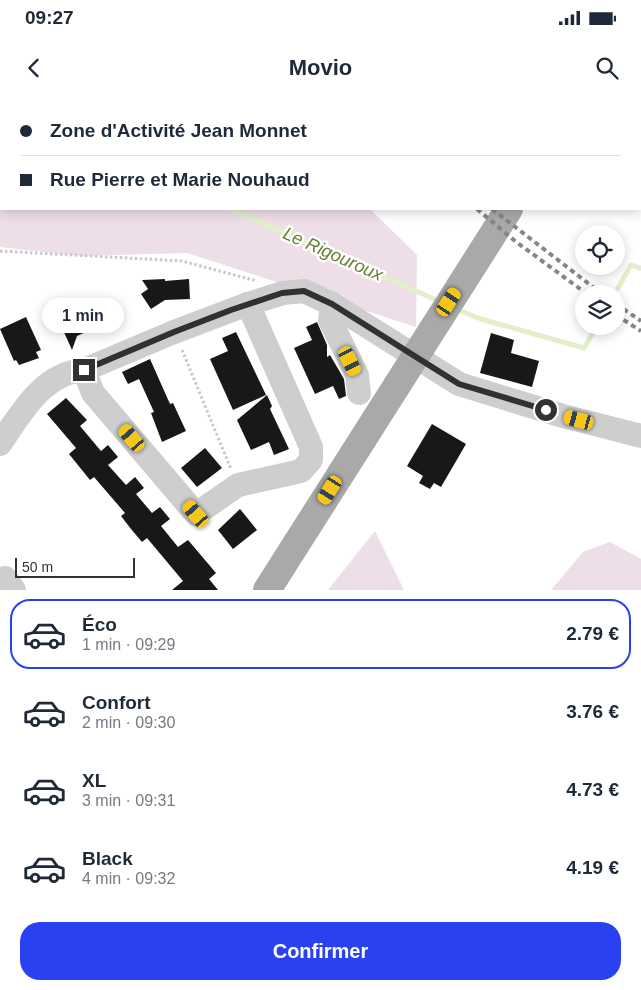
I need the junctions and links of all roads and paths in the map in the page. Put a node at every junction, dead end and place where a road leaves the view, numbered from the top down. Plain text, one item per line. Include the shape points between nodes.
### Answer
1 (508, 210) edge
2 (0, 250) edge
3 (282, 293) junction
4 (248, 304) junction
5 (332, 304) junction
6 (174, 332) junction
7 (414, 356) junction
8 (84, 370) junction
9 (359, 393) dead end
10 (641, 436) edge
11 (0, 444) edge
12 (238, 485) junction
13 (267, 590) edge

1 - 7 main road
2 - 3 path via 182,261 257,280
3 - 4 street
3 - 5 street via 304,291
4 - 6 street
4 - 12 street via 311,447 311,460 301,471
5 - 7 street
5 - 9 street via 330,320 356,375
6 - 8 street
6 - 12 path
7 - 10 street via 459,384
7 - 13 main road
8 - 11 street via 71,371 54,379 31,399
8 - 12 street via 93,393 196,514

